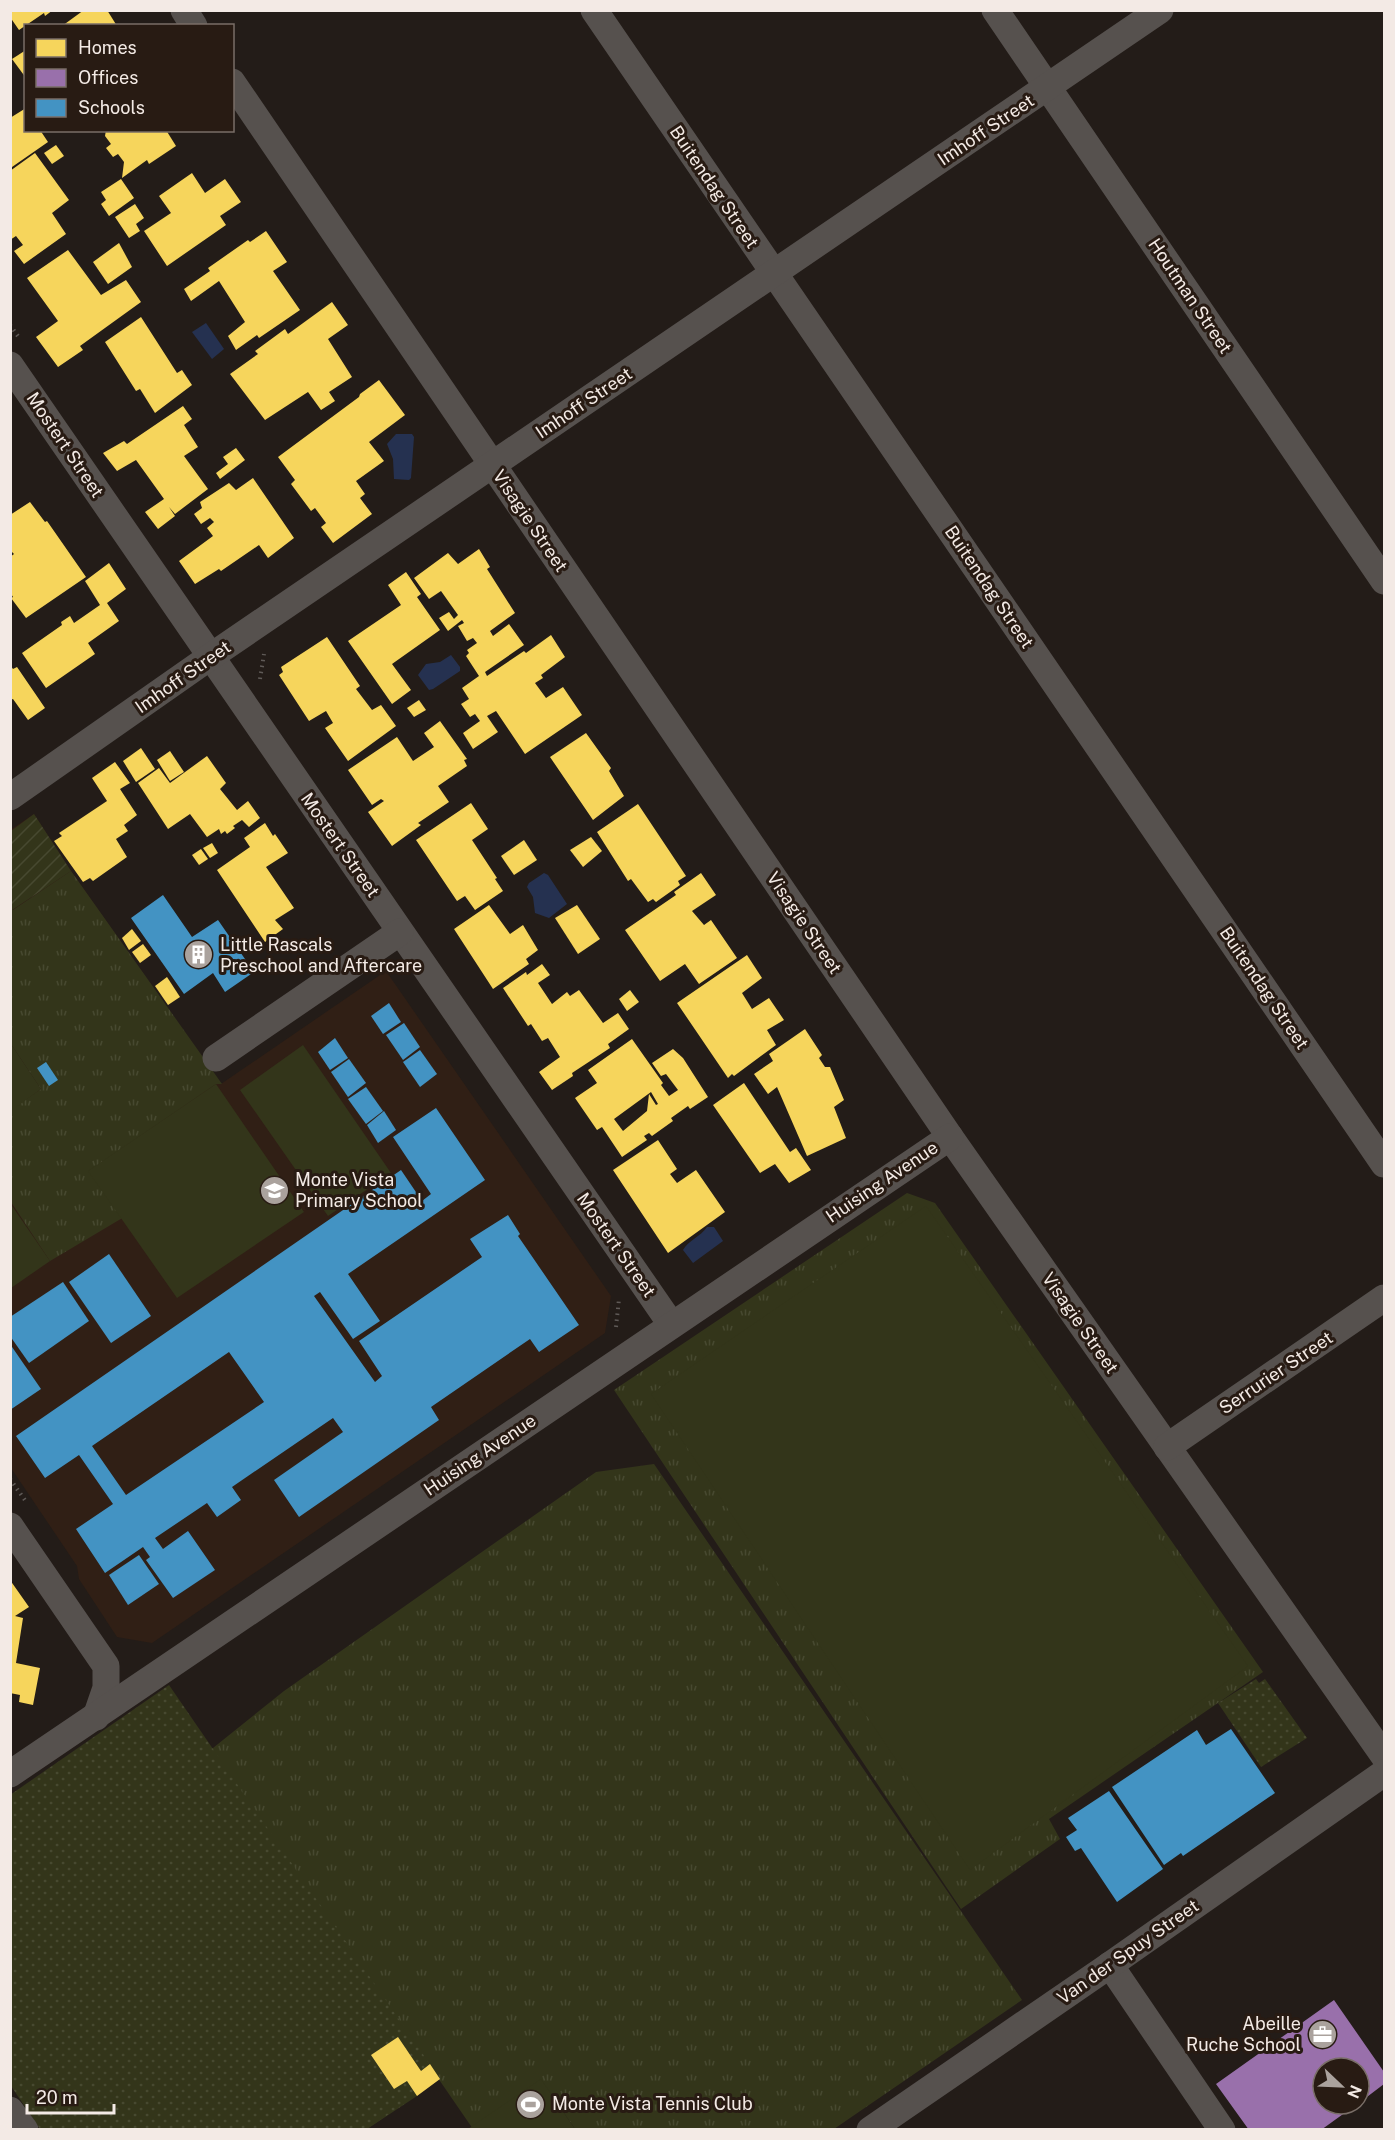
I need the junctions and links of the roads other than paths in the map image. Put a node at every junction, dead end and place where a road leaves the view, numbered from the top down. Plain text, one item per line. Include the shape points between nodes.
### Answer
1 (184, 10) edge
2 (594, 10) edge
3 (995, 10) edge
4 (1160, 10) edge
5 (193, 24) edge
6 (234, 85) edge
7 (1048, 88) junction
8 (774, 274) junction
9 (17, 355) edge
10 (492, 465) junction
11 (1384, 581) edge
12 (210, 657) junction
13 (10, 797) edge
14 (400, 932) junction
15 (216, 1058) dead end
16 (950, 1137) junction
17 (1384, 1164) edge
18 (1384, 1298) edge
19 (670, 1324) junction
20 (1167, 1447) junction
21 (10, 1526) edge
22 (106, 1666) junction
23 (149, 1682) junction
24 (96, 1717) junction
25 (1384, 1756) edge
26 (1384, 1773) edge
27 (10, 1774) edge
28 (1110, 1965) junction
29 (870, 2130) edge
30 (1222, 2130) edge

1 - 5 street
2 - 8 street, Buitendag Street
3 - 7 street, Houtman Street
4 - 7 street, Imhoff Street
6 - 10 street, Visagie Street
7 - 8 street, Imhoff Street
7 - 11 street, Houtman Street
8 - 10 street, Imhoff Street
8 - 17 street, Buitendag Street
9 - 12 street, Mostert Street
10 - 12 street, Imhoff Street
10 - 16 street, Visagie Street
12 - 13 street, Imhoff Street
12 - 14 street, Mostert Street
14 - 15 street
14 - 19 street, Mostert Street
16 - 19 street, Huising Avenue
16 - 20 street, Visagie Street
18 - 20 street, Serrurier Street
19 - 23 street, Huising Avenue
20 - 25 street, Visagie Street
21 - 22 street
22 - 23 street
22 - 24 street via 106,1688
23 - 24 street, Huising Avenue
24 - 27 street, Huising Avenue
26 - 28 street, Van der Spuy Street
28 - 29 street, Van der Spuy Street
28 - 30 street

